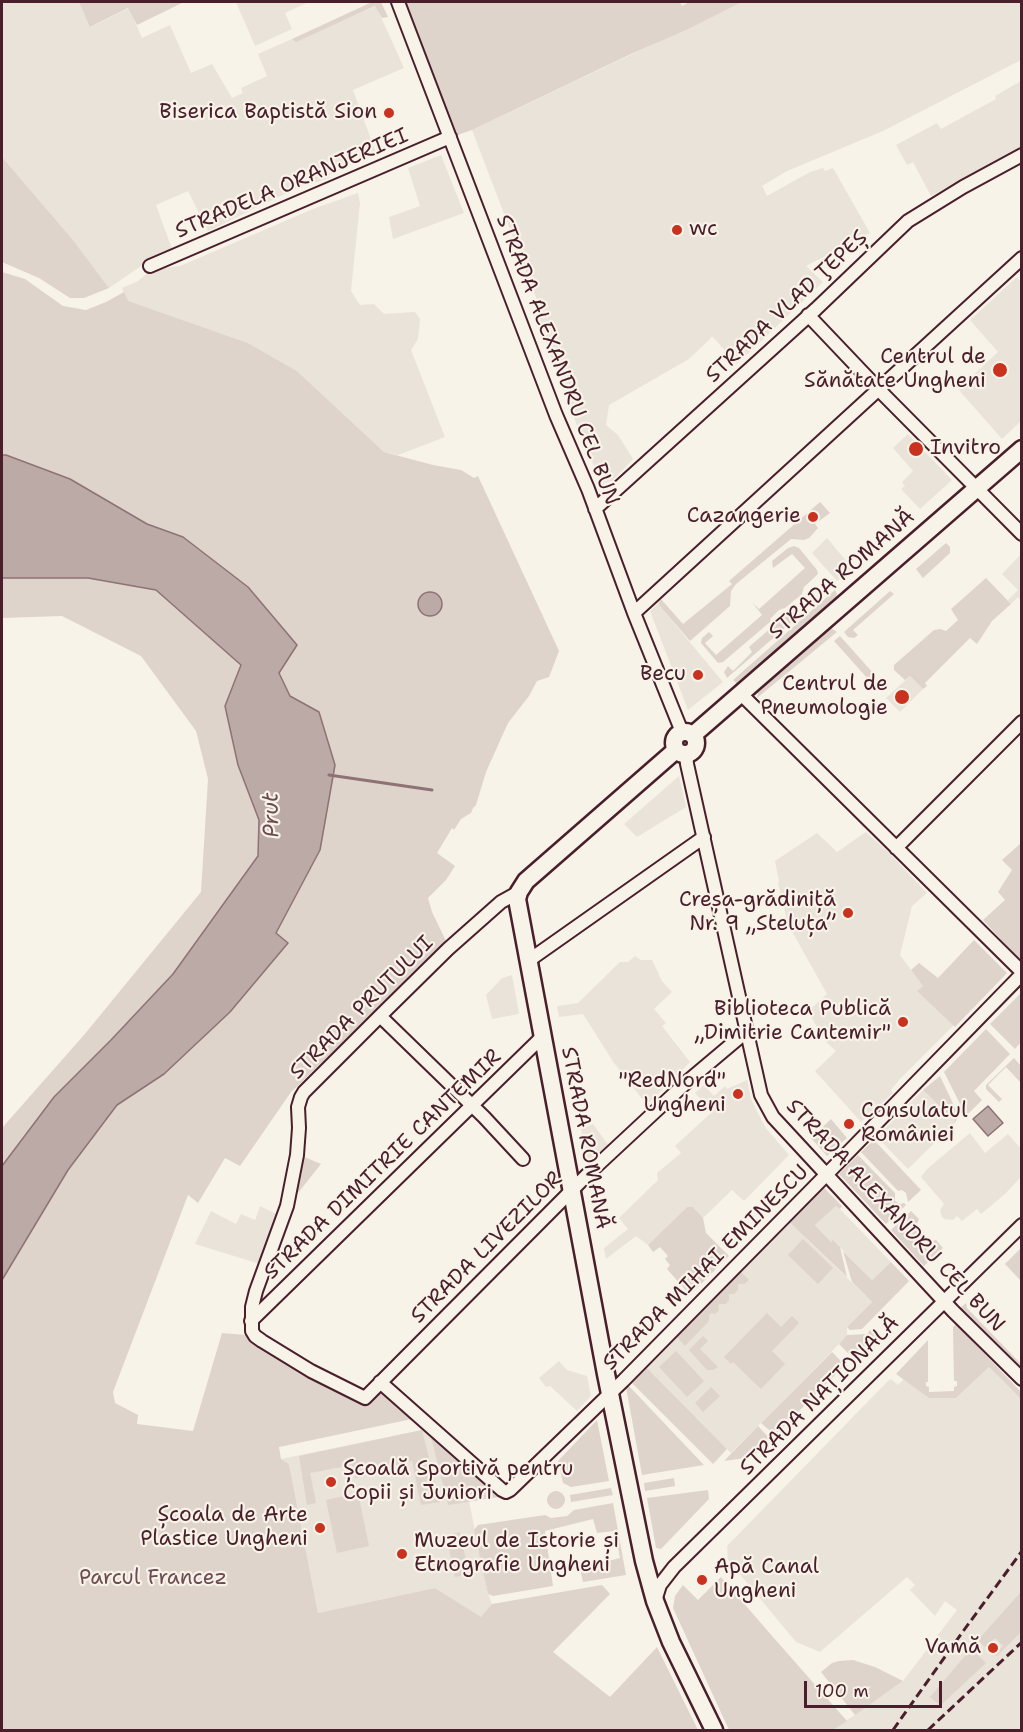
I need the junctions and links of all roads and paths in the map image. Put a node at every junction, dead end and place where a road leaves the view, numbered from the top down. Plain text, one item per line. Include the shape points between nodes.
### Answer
1 (398, 2) edge
2 (450, 137) junction
3 (1022, 155) edge
4 (1022, 258) edge
5 (150, 266) dead end
6 (808, 315) junction
7 (878, 389) junction
8 (1022, 449) edge
9 (975, 489) junction
10 (595, 509) junction
11 (1022, 534) edge
12 (634, 613) junction
13 (741, 694) junction
14 (1022, 722) edge
15 (687, 734) junction
16 (681, 752) junction
17 (704, 837) junction
18 (896, 848) junction
19 (519, 892) junction
20 (528, 961) junction
21 (1022, 973) edge
22 (380, 1016) junction
23 (746, 1032) junction
24 (543, 1036) junction
25 (471, 1104) junction
26 (523, 1159) dead end
27 (826, 1175) junction
28 (572, 1191) junction
29 (1022, 1225) edge
30 (944, 1300) junction
31 (251, 1321) junction
32 (1022, 1379) edge
33 (380, 1382) junction
34 (610, 1392) junction
35 (655, 1601) junction
36 (714, 1731) edge

1 - 2 street, STRADA ALEXANDRU CEL BUN
2 - 5 street, STRADELA ORANJERIEI
2 - 10 street, STRADA ALEXANDRU CEL BUN
3 - 6 street, STRADA VLAD ŢEPEȘ via 908,221
4 - 7 street
6 - 7 street
6 - 10 street, STRADA VLAD ŢEPEȘ
7 - 9 street
7 - 12 street
8 - 9 main road, STRADA ROMANĂ
9 - 11 street
9 - 13 main road, STRADA ROMANĂ
10 - 12 street, STRADA ALEXANDRU CEL BUN
12 - 15 street, STRADA ALEXANDRU CEL BUN
13 - 15 main road, STRADA ROMANĂ
13 - 18 street
14 - 18 street
15 - 16 main road via 695,739 695,747
16 - 17 street, STRADA ALEXANDRU CEL BUN
16 - 19 main road via 526,881
17 - 20 street
17 - 23 street, STRADA ALEXANDRU CEL BUN
18 - 21 street
19 - 20 main road, STRADA ROMANĂ via 518,909
19 - 22 street, STRADA PRUTULUI via 475,925
20 - 24 main road, STRADA ROMANĂ
21 - 27 street, STRADA MIHAI EMINESCU
22 - 25 street
22 - 31 street, STRADA PRUTULUI via 301,1097 299,1141 287,1206 255,1291
23 - 27 street, STRADA ALEXANDRU CEL BUN via 761,1095 773,1117
23 - 28 street, STRADA LIVEZILOR via 659,1106
24 - 25 street, STRADA DIMITRIE CANTEMIR
24 - 28 main road, STRADA ROMANĂ
25 - 26 street
25 - 31 street, STRADA DIMITRIE CANTEMIR
27 - 30 street, STRADA ALEXANDRU CEL BUN
27 - 34 street, STRADA MIHAI EMINESCU
28 - 33 street, STRADA LIVEZILOR
28 - 34 main road, STRADA ROMANĂ
29 - 30 street, STRADA NAȚIONALĂ
30 - 32 street, STRADA ALEXANDRU CEL BUN
30 - 35 street, STRADA NAȚIONALĂ via 675,1567 660,1585
31 - 33 street, STRADA LIVEZILOR via 252,1331 262,1341 365,1398
33 - 34 street, STRADA MIHAI EMINESCU via 506,1492
34 - 35 main road, STRADA ROMANĂ
35 - 36 main road, STRADA ROMANĂ

